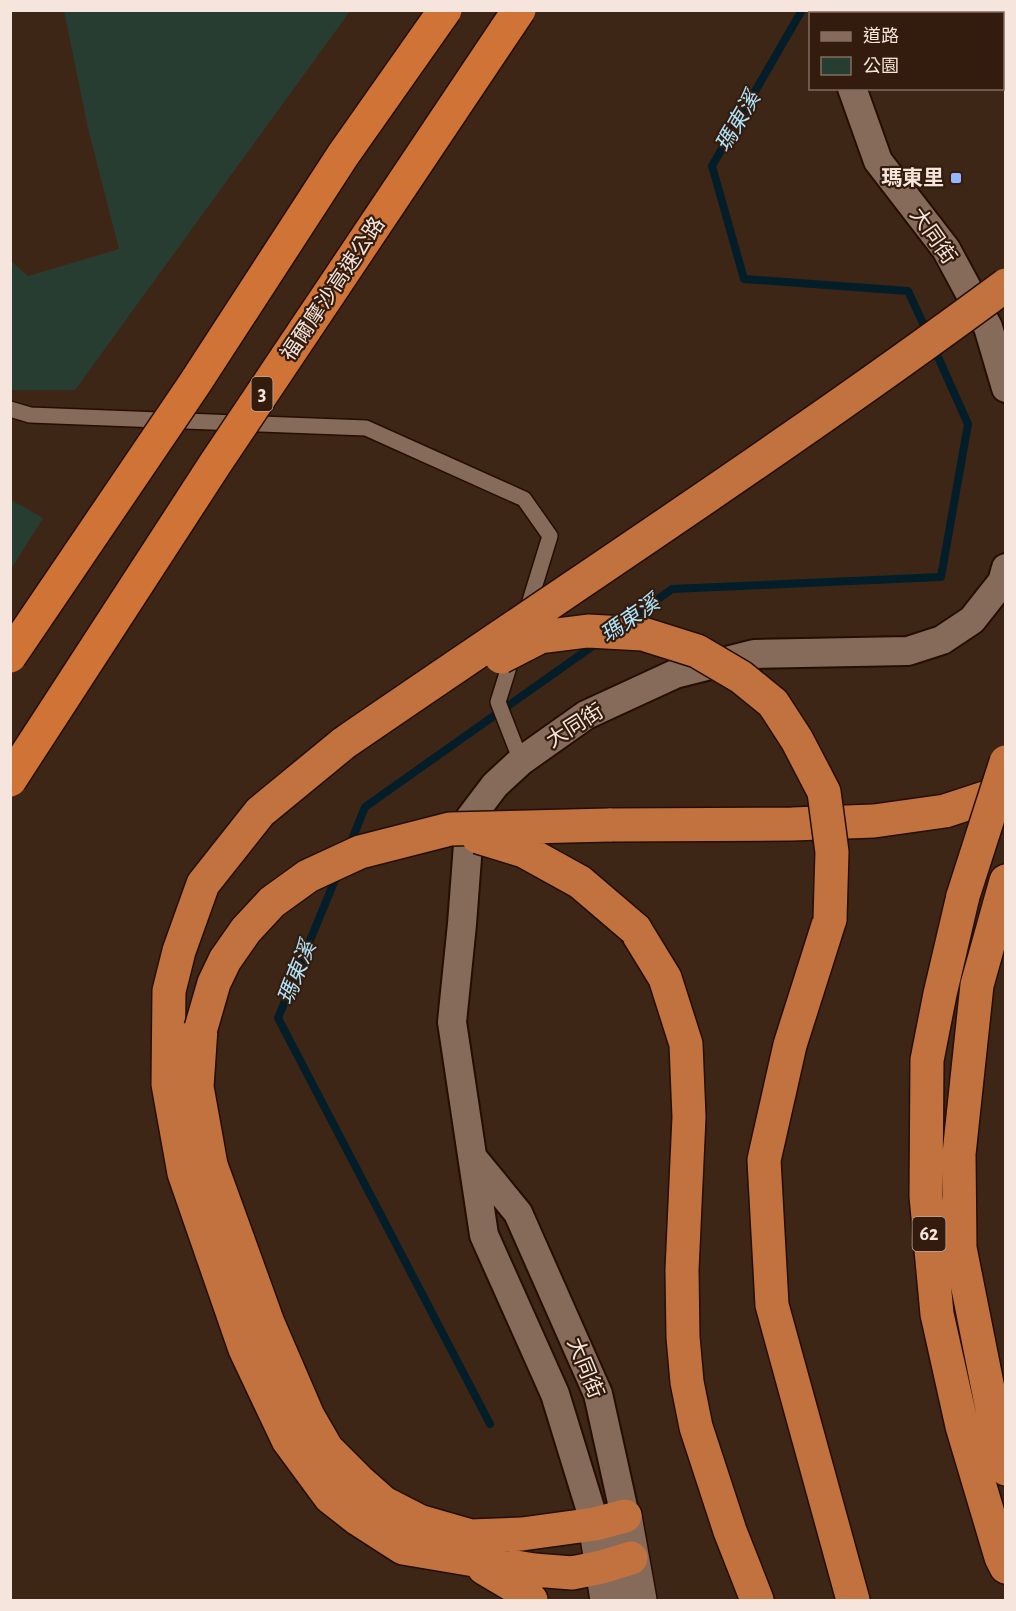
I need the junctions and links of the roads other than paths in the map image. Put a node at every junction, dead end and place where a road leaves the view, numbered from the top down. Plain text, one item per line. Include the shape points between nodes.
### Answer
1 (445, 10) edge
2 (519, 10) edge
3 (853, 90) edge
4 (1005, 285) edge
5 (1005, 388) edge
6 (10, 409) edge
7 (1005, 568) edge
8 (10, 656) edge
9 (374, 723) junction
10 (521, 761) junction
11 (1005, 762) edge
12 (10, 780) edge
13 (1005, 791) edge
14 (450, 830) junction
15 (1005, 880) edge
16 (473, 1158) junction
17 (1005, 1469) edge
18 (610, 1520) junction
19 (469, 1560) junction
20 (617, 1562) junction
21 (1005, 1567) edge
22 (531, 1600) edge
23 (607, 1600) edge
24 (640, 1600) edge
25 (757, 1600) edge
26 (853, 1600) edge

1 - 8 highway, bridge via 343,155
2 - 12 highway, 福爾摩沙高速公路 / 3, bridge via 215,464
3 - 5 street, 大同街 via 878,161 946,249 987,327
4 - 9 highway, bridge via 618,559
6 - 10 lane via 30,416 366,428 524,499 550,536 498,702
7 - 10 street, 大同街 via 1002,582 972,620 942,640 908,651 754,654 675,674 586,715
9 - 19 highway, bridge via 260,812 203,884 169,991 168,1084 184,1173 246,1349 288,1440 330,1497 357,1519 404,1548
9 - 26 highway, bridge via 540,637 588,631 643,634 697,651 741,676 773,703 797,740 824,792 832,852 830,919 790,1045 764,1160 772,1305
10 - 16 street, 大同街 via 495,785 470,818 452,1022
11 - 21 highway, 62, bridge via 963,896 927,1060 926,1196 937,1314 962,1426
13 - 14 highway, bridge via 945,812 874,821
14 - 18 highway, bridge via 360,852 308,876 272,902 246,930 214,983 201,1028 197,1087 211,1165 268,1323 308,1416 327,1449 358,1480 384,1503 420,1521 471,1536 522,1534
14 - 25 highway, bridge via 524,851 580,882 635,929 665,978 686,1044 689,1117 682,1281 687,1383 696,1427
15 - 17 highway, 62 via 977,985 959,1154 960,1248
16 - 18 street, 大同街 via 484,1235
16 - 18 street, 大同街 via 518,1213 597,1394
18 - 20 street, 大同街
19 - 20 highway via 572,1573
19 - 22 highway
20 - 23 street, 大同街
20 - 24 street, 大同街

